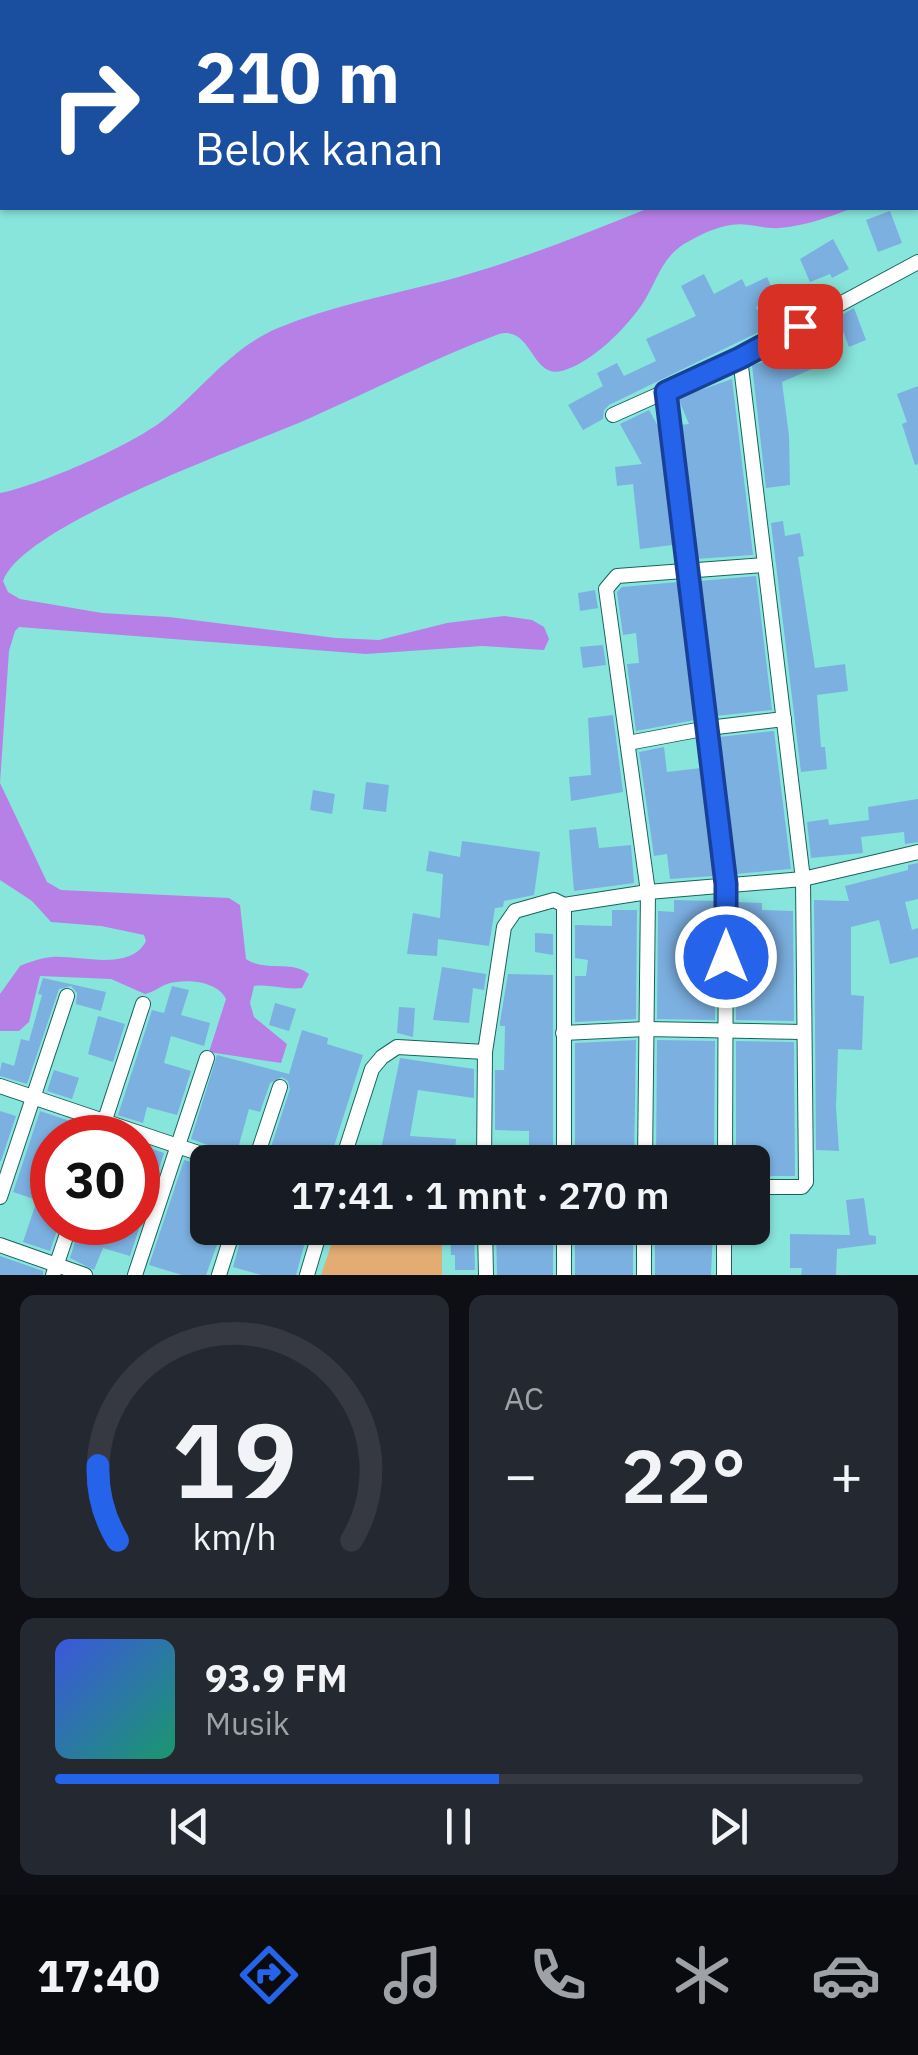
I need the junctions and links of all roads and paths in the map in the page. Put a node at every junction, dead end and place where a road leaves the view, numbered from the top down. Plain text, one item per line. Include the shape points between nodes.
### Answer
1 (918, 262) edge
2 (740, 358) junction
3 (666, 392) junction
4 (612, 414) dead end
5 (765, 565) junction
6 (689, 569) junction
7 (784, 719) junction
8 (708, 728) junction
9 (628, 743) junction
10 (918, 852) edge
11 (803, 879) junction
12 (726, 884) junction
13 (648, 892) junction
14 (564, 905) junction
15 (66, 996) dead end
16 (143, 1004) dead end
17 (646, 1028) junction
18 (726, 1030) junction
19 (563, 1032) junction
20 (802, 1032) junction
21 (485, 1052) junction
22 (207, 1058) dead end
23 (0, 1086) edge
24 (280, 1087) dead end
25 (33, 1098) junction
26 (83, 1115) edge
27 (106, 1115) edge
28 (160, 1141) edge
29 (261, 1145) edge
30 (348, 1145) edge
31 (484, 1145) edge
32 (564, 1145) edge
33 (645, 1145) edge
34 (724, 1145) edge
35 (178, 1147) junction
36 (190, 1151) edge
37 (770, 1187) edge
38 (0, 1197) edge
39 (0, 1244) edge
40 (63, 1245) edge
41 (229, 1245) edge
42 (316, 1245) edge
43 (485, 1245) edge
44 (564, 1245) edge
45 (644, 1245) edge
46 (724, 1245) edge
47 (55, 1270) edge
48 (85, 1275) edge
49 (134, 1275) edge
50 (219, 1275) edge
51 (306, 1275) edge
52 (486, 1275) edge
53 (564, 1275) edge
54 (644, 1275) edge
55 (724, 1275) edge

1 - 2 street
2 - 3 street
2 - 5 street
3 - 4 street
3 - 6 street
5 - 6 street
5 - 7 street
6 - 8 street
6 - 9 street via 616,576 606,588
7 - 8 street
7 - 11 street
8 - 9 street
8 - 12 street
9 - 13 street
10 - 11 street
11 - 12 street
11 - 20 street
12 - 13 street
12 - 18 street
13 - 14 street
13 - 17 street
14 - 19 street
14 - 21 street via 528,905 504,927
15 - 25 street
16 - 27 street
17 - 18 street
17 - 19 street
17 - 33 street
18 - 20 street
18 - 34 street
19 - 32 street
20 - 37 street via 806,1182
21 - 30 street via 398,1048 382,1057
21 - 31 street
22 - 35 street
23 - 25 street
24 - 29 street
25 - 26 street
25 - 38 street
28 - 35 street
35 - 36 street
35 - 49 street
39 - 47 street
40 - 47 street
41 - 50 street
42 - 51 street
43 - 52 street
44 - 53 street
45 - 54 street
46 - 55 street
47 - 48 street

